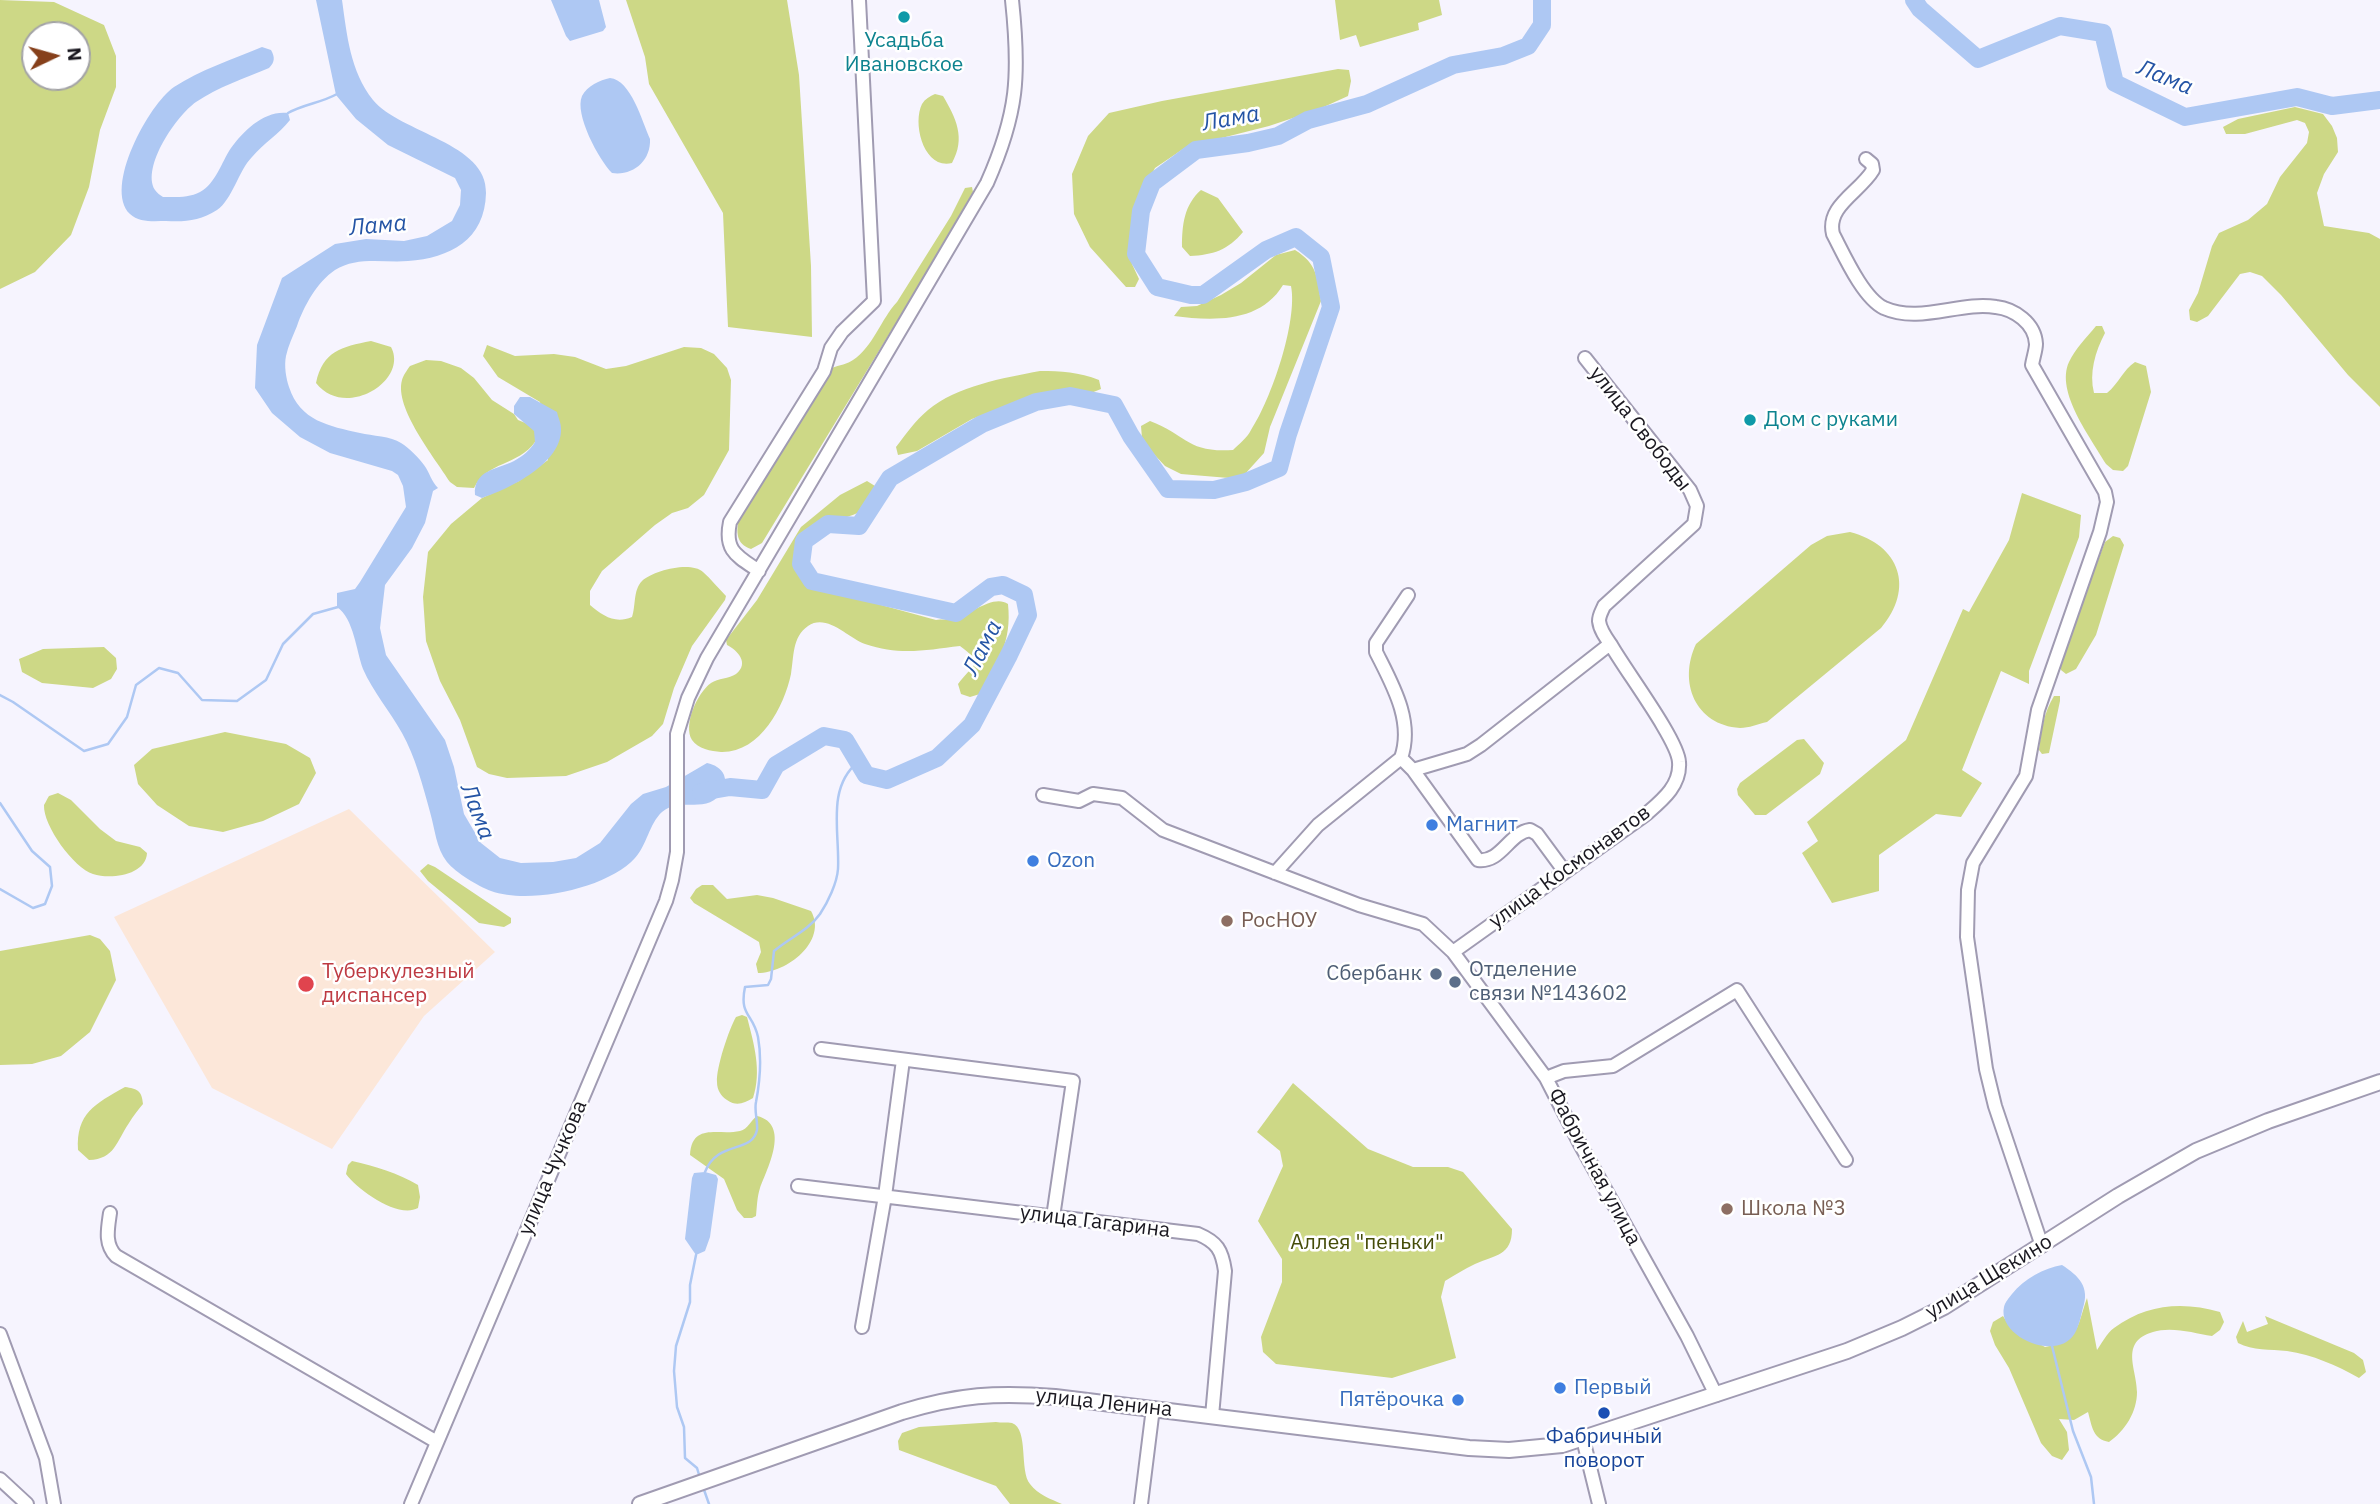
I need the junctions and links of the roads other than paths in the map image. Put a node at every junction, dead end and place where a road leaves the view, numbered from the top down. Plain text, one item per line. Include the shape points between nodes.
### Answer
1 (859, 0) edge
2 (1012, 0) edge
3 (1866, 159) dead end
4 (1585, 358) dead end
5 (759, 571) junction
6 (1408, 596) dead end
7 (1601, 627) joint
8 (1610, 644) junction
9 (1401, 758) junction
10 (1413, 770) junction
11 (1043, 795) dead end
12 (1565, 872) junction
13 (1275, 873) junction
14 (1452, 952) junction
15 (821, 1049) dead end
16 (903, 1060) junction
17 (1546, 1078) junction
18 (2380, 1082) edge
19 (1846, 1160) dead end
20 (798, 1185) dead end
21 (885, 1196) junction
22 (110, 1213) dead end
23 (1053, 1217) junction
24 (2042, 1246) junction
25 (863, 1327) dead end
26 (0, 1334) edge
27 (1716, 1395) junction
28 (1153, 1408) junction
29 (1212, 1416) junction
30 (1583, 1439) junction
31 (437, 1442) junction
32 (0, 1479) edge
33 (27, 1504) edge
34 (54, 1504) edge
35 (411, 1504) edge
36 (640, 1504) edge
37 (1141, 1504) edge
38 (1599, 1504) edge

1 - 5 street via 874,301 831,348 824,371 730,522 731,550
2 - 5 street, улица Чучкова via 1017,76 1001,152
3 - 24 street via 1873,170 1834,214 1831,227 1875,303 1900,312 1929,313 1995,306 2020,316 2036,343 2032,365 2105,492 2100,532 2038,710 2026,776 1973,863 1968,890 1967,937 1986,1069
4 - 7 street, улица Свободы via 1690,490 1697,506 1694,524 1604,606
5 - 31 street, улица Чучкова via 707,658 677,734 678,827 672,880 659,918
6 - 9 street via 1376,643 1400,701
7 - 8 street, улица Космонавтов
8 - 10 street via 1467,754
8 - 12 street, улица Космонавтов via 1671,741 1679,762 1676,782 1645,815
9 - 10 street
9 - 13 street via 1318,825
10 - 12 street via 1478,860 1493,858 1516,836 1530,830
11 - 13 street, Фабричная улица via 1079,800 1093,794 1122,798 1163,830
12 - 14 street, улица Космонавтов
13 - 14 street, Фабричная улица via 1423,924
14 - 17 street, Фабричная улица
15 - 16 street
16 - 21 street
16 - 23 street via 1073,1081
17 - 19 street via 1564,1071 1613,1066 1737,990
17 - 27 street, Фабричная улица
18 - 24 main road, улица Щекино via 2196,1152
20 - 21 street, улица Гагарина
21 - 23 street, улица Гагарина
21 - 25 street
22 - 31 street via 107,1238 116,1256
23 - 29 street, улица Гагарина via 1198,1234 1217,1244 1225,1271
24 - 27 main road, улица Щекино via 1902,1328
26 - 34 street via 46,1458
27 - 30 main road, улица Щекино
28 - 29 main road, улица Ленина
28 - 36 main road, улица Ленина via 1012,1393 938,1401
28 - 37 street
29 - 30 main road, улица Ленина via 1469,1448 1536,1448
30 - 38 street
31 - 35 street, улица Чучкова
32 - 33 street

